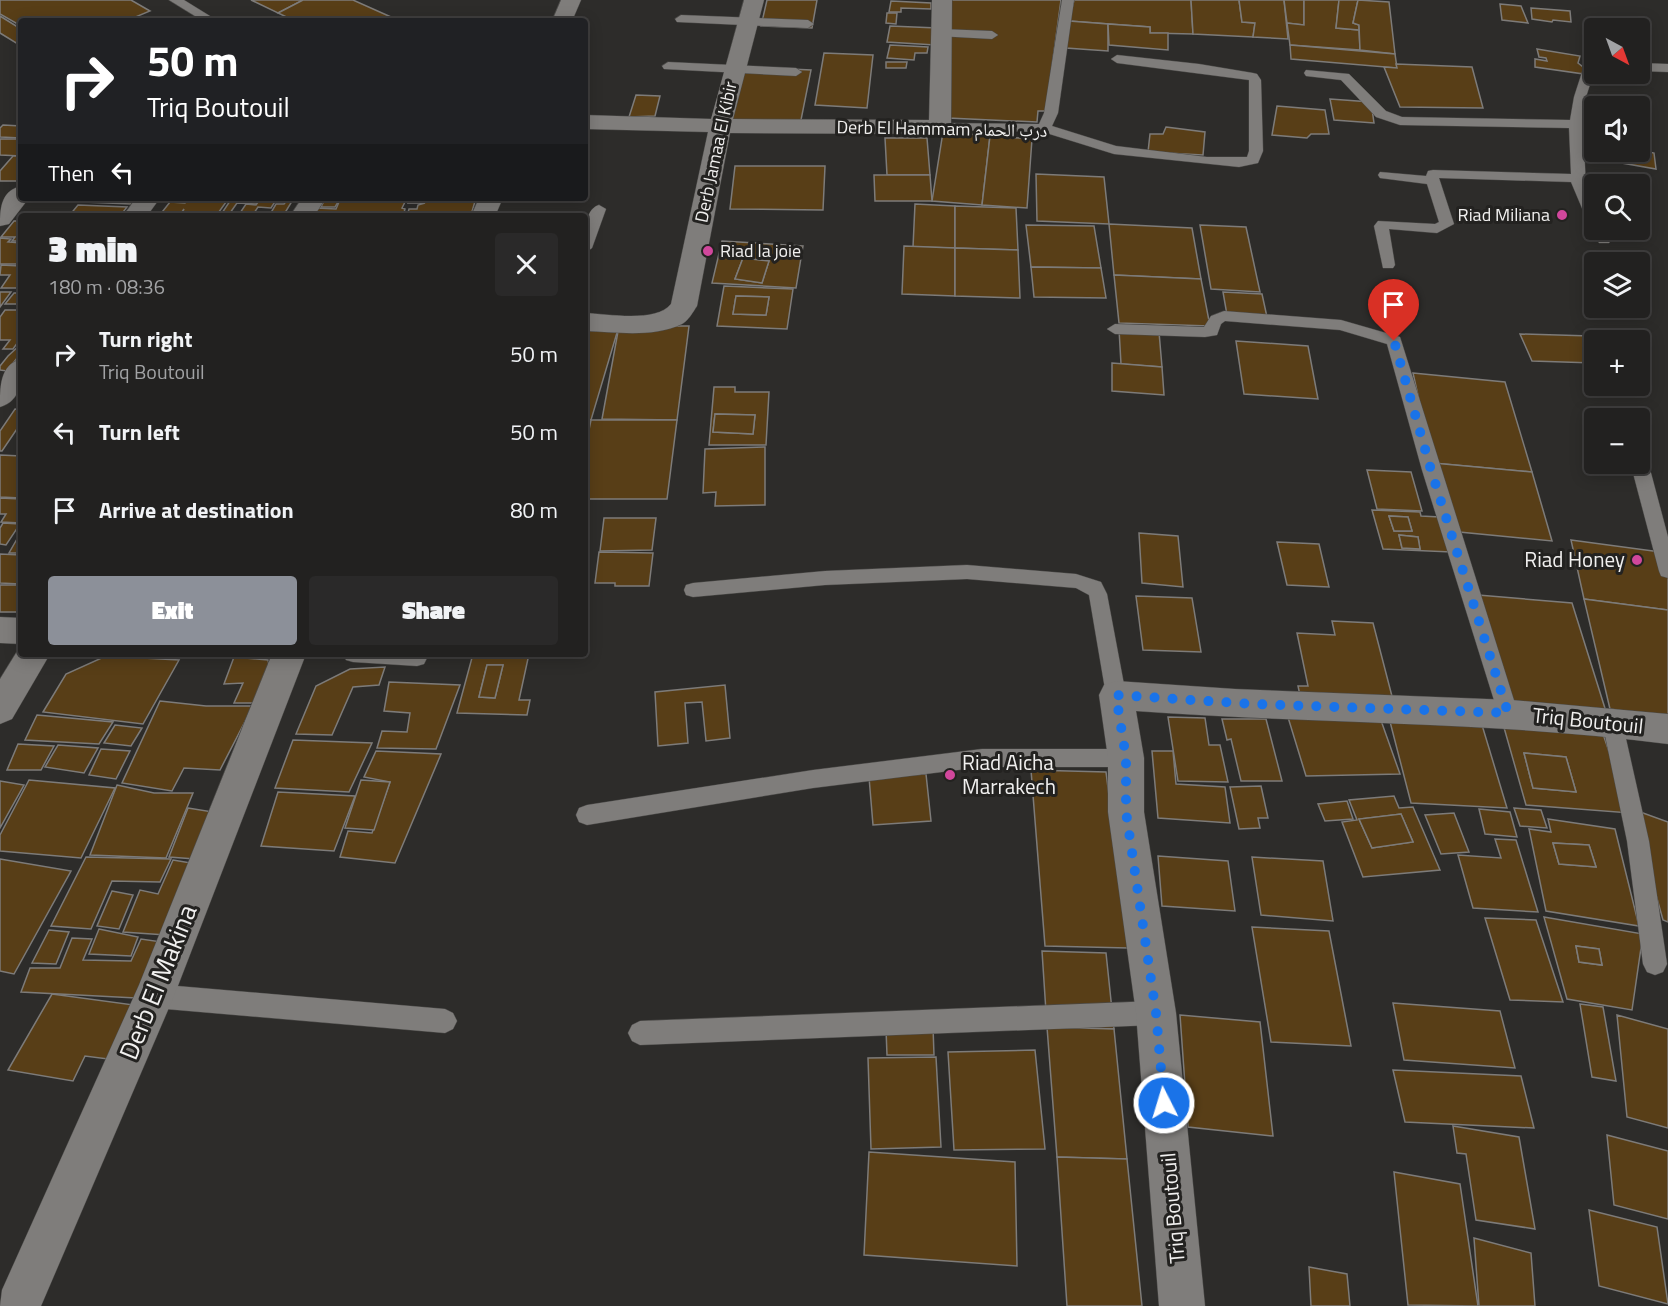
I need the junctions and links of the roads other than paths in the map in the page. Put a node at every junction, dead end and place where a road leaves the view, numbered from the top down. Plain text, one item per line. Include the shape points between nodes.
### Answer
1 (175, 0) edge
2 (571, 0) edge
3 (754, 0) edge
4 (942, 0) edge
5 (1068, 0) edge
6 (207, 18) edge
7 (563, 18) edge
8 (681, 19) dead end
9 (750, 23) junction
10 (808, 24) dead end
11 (941, 33) junction
12 (992, 35) dead end
13 (1117, 59) dead end
14 (668, 66) dead end
15 (1650, 67) edge
16 (734, 68) junction
17 (1668, 68) edge
18 (796, 72) dead end
19 (1310, 73) dead end
20 (1584, 84) edge
21 (588, 122) edge
22 (1576, 124) junction
23 (720, 126) junction
24 (940, 128) junction
25 (1044, 128) junction
26 (1385, 175) dead end
27 (1577, 178) junction
28 (1433, 181) junction
29 (18, 197) edge
30 (1584, 199) edge
31 (598, 209) dead end
32 (0, 219) edge
33 (588, 239) edge
34 (1388, 265) dead end
35 (588, 322) edge
36 (1115, 328) dead end
37 (18, 372) edge
38 (0, 397) edge
39 (1642, 474) edge
40 (1668, 571) edge
41 (693, 590) dead end
42 (0, 630) edge
43 (18, 631) edge
44 (31, 657) edge
45 (288, 657) edge
46 (401, 657) edge
47 (417, 658) dead end
48 (1116, 695) junction
49 (0, 709) edge
50 (1508, 713) junction
51 (1611, 721) junction
52 (1668, 729) edge
53 (1126, 758) junction
54 (587, 815) dead end
55 (1655, 964) dead end
56 (154, 996) junction
57 (1156, 1013) junction
58 (445, 1022) dead end
59 (640, 1033) dead end
60 (18, 1306) edge
61 (1182, 1306) edge

1 - 6 lane
2 - 7 street
3 - 9 street, Derb Jamaa El Kibir
4 - 11 street
5 - 25 lane via 1051,113
8 - 9 lane
9 - 10 lane
9 - 16 street, Derb Jamaa El Kibir
11 - 12 lane
11 - 24 street
13 - 25 lane, Derb El Hammam درب الحمام via 1253,77 1253,160 1228,162 1114,150
14 - 16 lane
15 - 17 lane
16 - 18 lane
16 - 23 street, Derb Jamaa El Kibir
19 - 22 lane via 1349,79 1381,114 1400,121
20 - 22 lane
21 - 23 street, Derb El Hammam درب الحمام
22 - 27 lane
23 - 24 street, Derb El Hammam درب الحمام
23 - 35 street, Derb Jamaa El Kibir via 684,306 675,317 653,324
24 - 25 lane, Derb El Hammam درب الحمام
26 - 28 lane
27 - 28 lane via 1437,172
27 - 30 lane
28 - 34 lane via 1447,224 1437,229 1383,224
29 - 32 street
31 - 33 lane
36 - 50 lane via 1205,332 1211,331 1213,321 1224,316 1341,325 1394,341
37 - 38 street
39 - 40 lane
41 - 48 lane via 825,578 967,572 1087,583 1098,594
42 - 43 street
44 - 49 street
45 - 56 street, Derb El Makina
46 - 47 lane
48 - 50 street, Triq Boutouil
48 - 53 street, Triq Boutouil
50 - 51 street, Triq Boutouil
51 - 52 street, Triq Boutouil
51 - 55 lane via 1638,841
53 - 54 lane via 982,758 813,779
53 - 57 street, Triq Boutouil via 1126,812
56 - 58 lane
56 - 60 street, Derb El Makina
57 - 59 lane
57 - 61 street, Triq Boutouil

